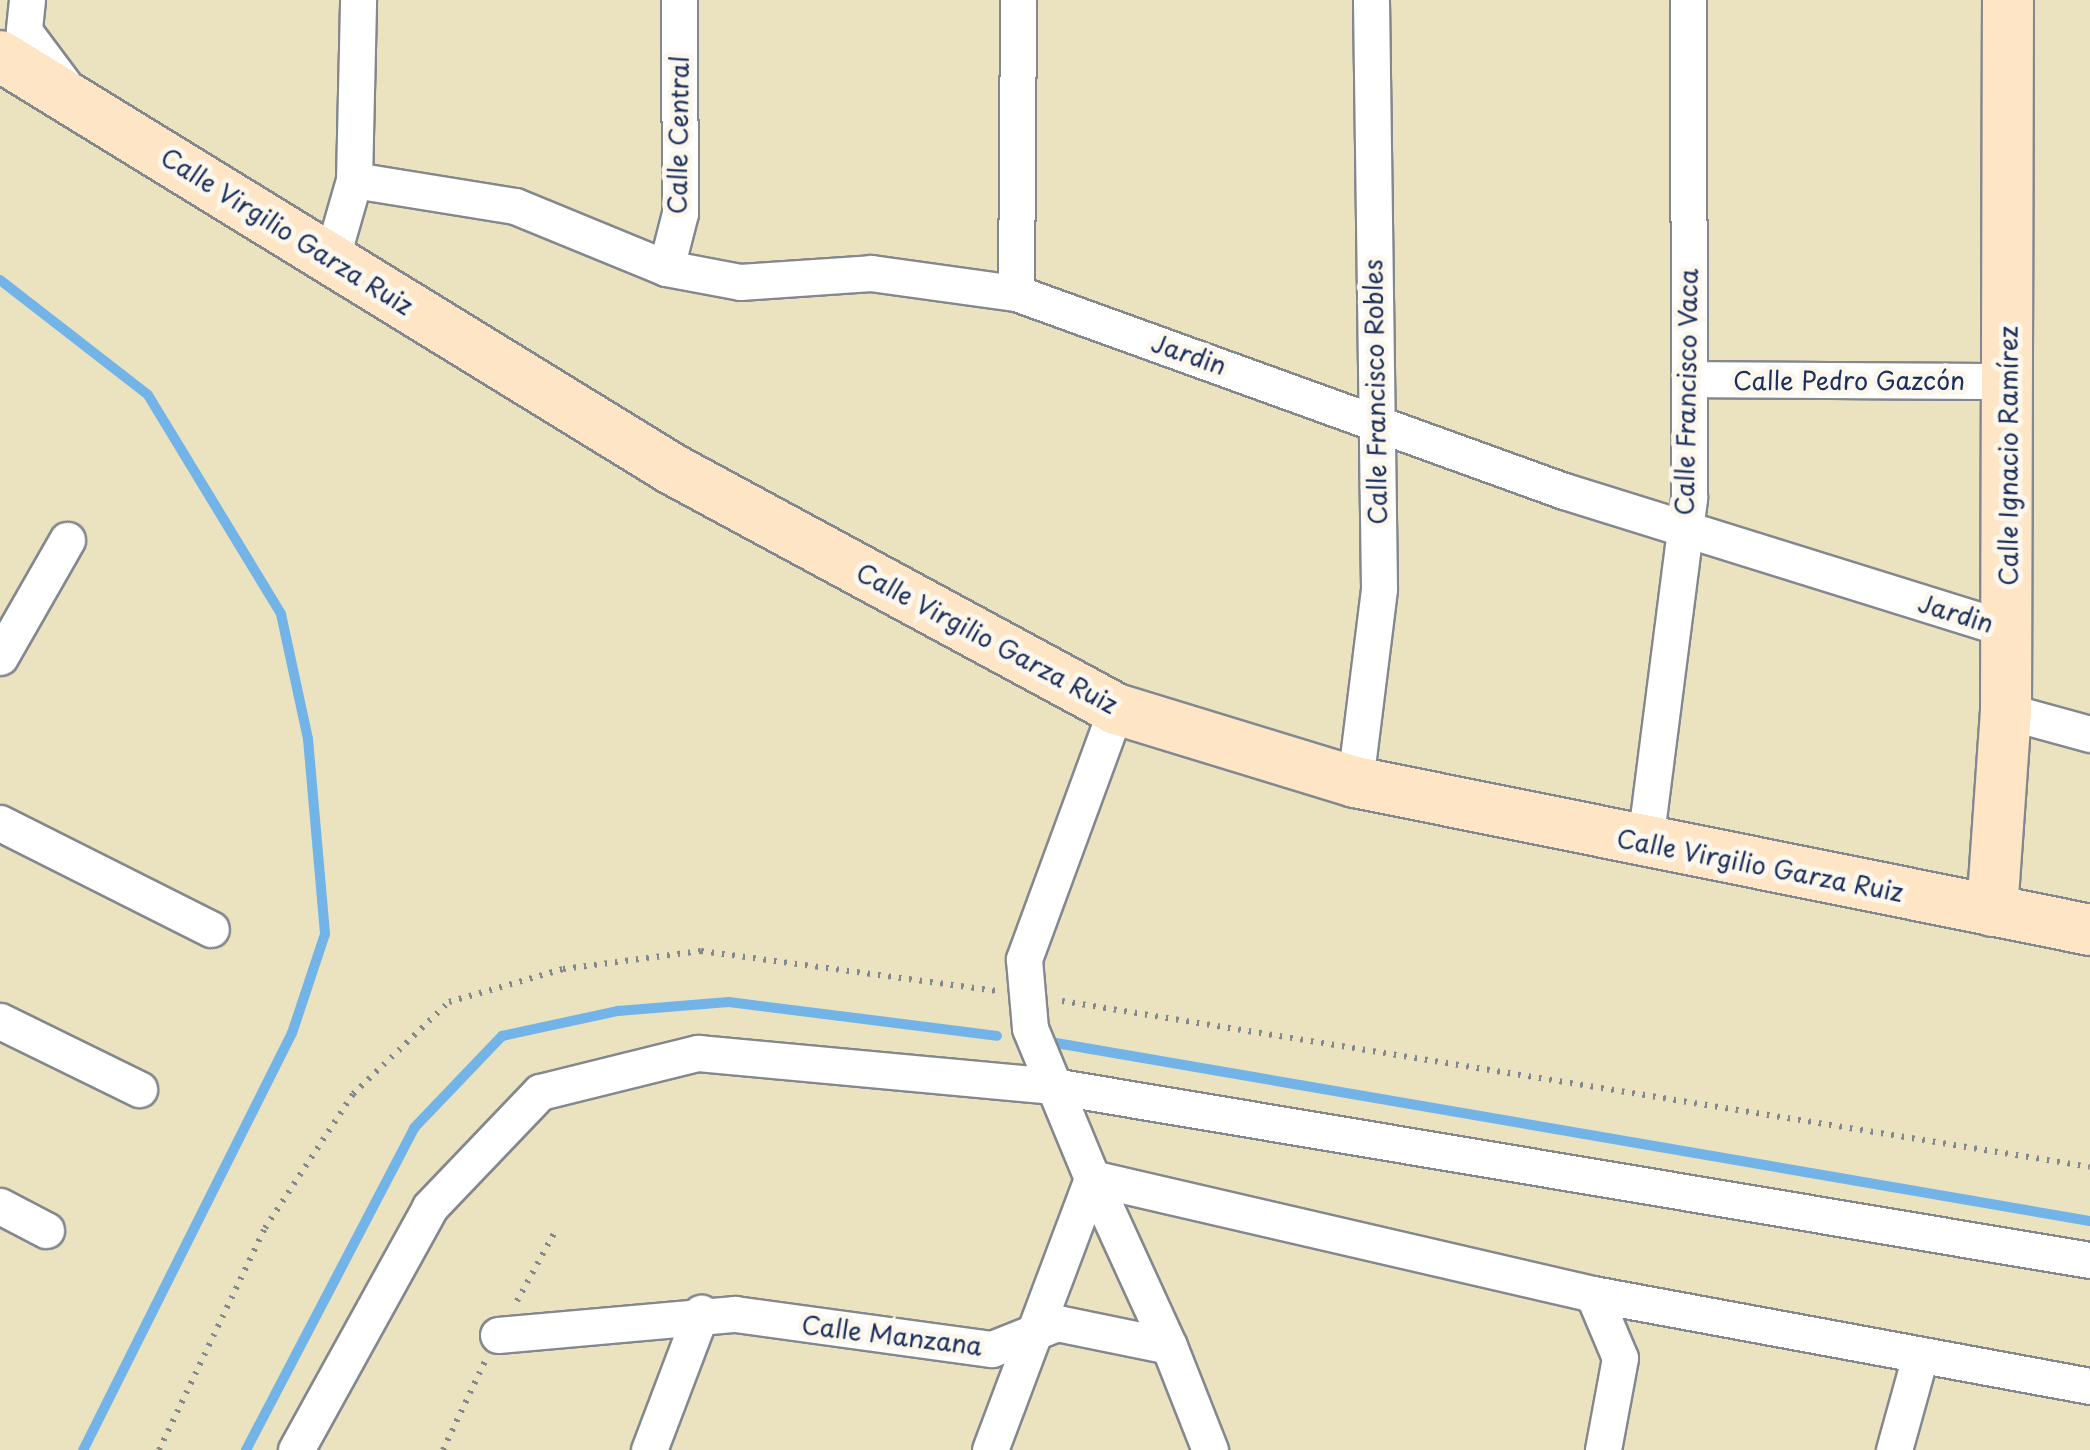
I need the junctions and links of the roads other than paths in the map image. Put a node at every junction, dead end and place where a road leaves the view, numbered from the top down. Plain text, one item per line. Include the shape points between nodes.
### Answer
1 (26, 0) edge
2 (358, 0) edge
3 (679, 0) edge
4 (1018, 0) edge
5 (1372, 0) edge
6 (1688, 0) edge
7 (2008, 0) edge
8 (0, 56) edge
9 (73, 97) junction
10 (354, 180) junction
11 (331, 260) junction
12 (666, 268) junction
13 (1016, 293) junction
14 (1689, 379) junction
15 (2009, 381) junction
16 (1374, 418) junction
17 (1684, 530) junction
18 (67, 540) dead end
19 (2007, 628) junction
20 (0, 657) edge
21 (1116, 709) junction
22 (2006, 711) junction
23 (2090, 734) edge
24 (1355, 782) junction
25 (0, 823) edge
26 (1645, 842) junction
27 (1992, 911) junction
28 (210, 929) dead end
29 (2090, 930) edge
30 (0, 1021) edge
31 (1052, 1086) junction
32 (139, 1089) dead end
33 (1092, 1178) junction
34 (0, 1206) edge
35 (46, 1230) dead end
36 (2090, 1260) edge
37 (1592, 1294) junction
38 (700, 1314) junction
39 (498, 1335) dead end
40 (1033, 1335) junction
41 (1169, 1346) junction
42 (1920, 1356) junction
43 (2090, 1386) edge
44 (296, 1450) edge
45 (649, 1450) edge
46 (990, 1450) edge
47 (1210, 1450) edge
48 (1604, 1450) edge
49 (1894, 1450) edge

1 - 9 street via 24,30
2 - 10 street
3 - 12 street, Calle Central via 680,213
4 - 13 street
5 - 16 street, Calle Francisco Robles
6 - 14 street, Calle Francisco Vaca
7 - 15 main road, Calle Ignacio Ramírez
8 - 9 main road, Calle Virgilio Garza Ruiz
9 - 11 main road, Calle Virgilio Garza Ruiz
10 - 11 street
10 - 12 street, Jardin via 515,206
11 - 21 main road, Calle Virgilio Garza Ruiz via 672,469
12 - 13 street, Jardin via 740,282 872,272
13 - 16 street, Jardin
14 - 15 street, Calle Pedro Gazcón
14 - 17 street, Calle Francisco Vaca
15 - 19 main road, Calle Ignacio Ramírez
16 - 17 street, Jardin
16 - 24 street, Calle Francisco Robles via 1379,588
17 - 19 street, Jardin
17 - 26 street, Calle Francisco Vaca
18 - 20 street
19 - 22 main road, Calle Ignacio Ramírez
21 - 24 main road, Calle Virgilio Garza Ruiz
21 - 31 street via 1024,959 1030,1028
22 - 23 street
22 - 27 main road, Calle Ignacio Ramírez
24 - 26 main road, Calle Virgilio Garza Ruiz
25 - 28 street
26 - 27 main road, Calle Virgilio Garza Ruiz
27 - 29 main road, Calle Virgilio Garza Ruiz
30 - 32 street
31 - 33 street
31 - 36 street
31 - 44 street via 698,1053 540,1092 430,1207
33 - 37 street
33 - 40 street
33 - 41 street
34 - 35 street
37 - 42 street
37 - 48 street via 1620,1358
38 - 39 street, Calle Manzana
38 - 40 street, Calle Manzana via 992,1349
38 - 45 street
40 - 41 street, Calle Manzana via 1056,1323
40 - 46 street
41 - 47 street
42 - 43 street
42 - 49 street

